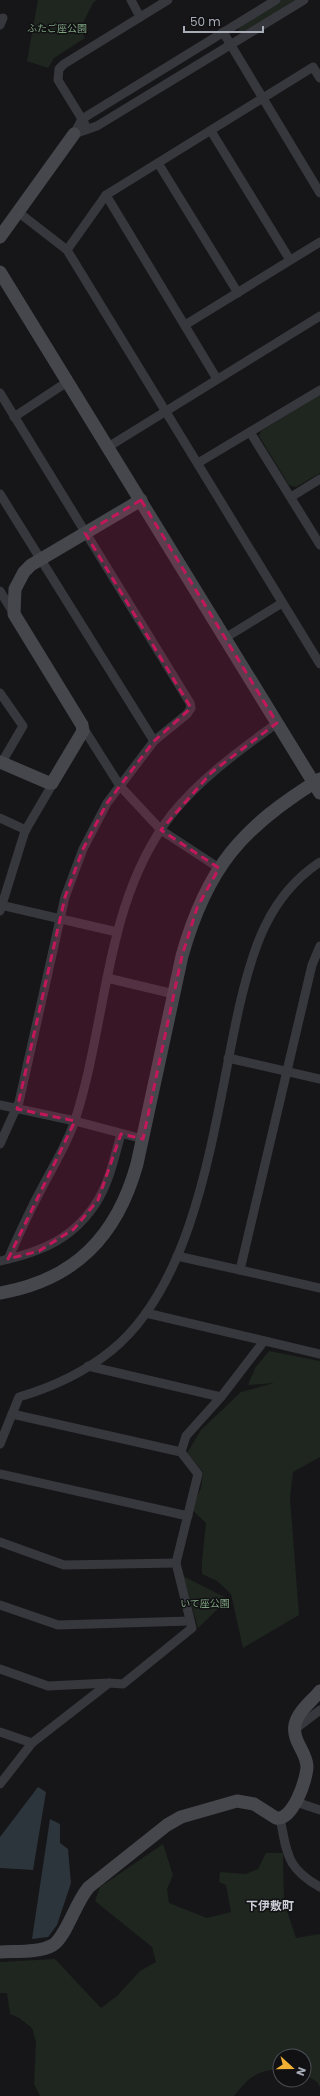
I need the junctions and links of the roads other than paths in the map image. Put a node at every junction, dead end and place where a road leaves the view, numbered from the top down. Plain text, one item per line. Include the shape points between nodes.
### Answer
1 (131, 0) edge
2 (168, 0) edge
3 (276, 0) edge
4 (304, 0) edge
5 (140, 17) junction
6 (223, 32) junction
7 (230, 46) junction
8 (320, 78) edge
9 (262, 99) junction
10 (82, 119) junction
11 (89, 130) junction
12 (210, 131) junction
13 (74, 134) junction
14 (158, 163) junction
15 (320, 193) edge
16 (106, 195) junction
17 (18, 212) junction
18 (0, 237) edge
19 (320, 242) edge
20 (67, 250) junction
21 (290, 260) junction
22 (0, 272) edge
23 (238, 293) junction
24 (320, 316) edge
25 (185, 325) junction
26 (218, 379) junction
27 (61, 386) dead end
28 (320, 390) edge
29 (0, 393) edge
30 (165, 411) junction
31 (14, 417) junction
32 (250, 432) junction
33 (108, 447) junction
34 (198, 463) junction
35 (320, 479) edge
36 (0, 494) edge
37 (291, 497) junction
38 (140, 500) junction
39 (85, 533) junction
40 (320, 545) edge
41 (41, 560) junction
42 (0, 591) edge
43 (282, 603) junction
44 (14, 614) junction
45 (225, 638) junction
46 (320, 664) edge
47 (0, 693) edge
48 (277, 723) junction
49 (82, 724) junction
50 (154, 741) junction
51 (1, 762) edge
52 (55, 780) junction
53 (318, 785) edge
54 (120, 786) junction
55 (0, 818) edge
56 (26, 830) junction
57 (161, 830) junction
58 (320, 862) edge
59 (219, 868) junction
60 (0, 907) edge
61 (60, 918) junction
62 (117, 932) junction
63 (320, 946) edge
64 (107, 978) junction
65 (174, 994) junction
66 (228, 1058) junction
67 (288, 1072) junction
68 (320, 1079) edge
69 (0, 1105) edge
70 (16, 1109) junction
71 (75, 1121) junction
72 (122, 1134) junction
73 (143, 1139) junction
74 (0, 1144) edge
75 (177, 1256) junction
76 (4, 1260) edge
77 (240, 1270) junction
78 (320, 1288) edge
79 (0, 1293) edge
80 (146, 1313) junction
81 (264, 1341) junction
82 (320, 1354) edge
83 (88, 1366) junction
84 (221, 1396) junction
85 (12, 1414) junction
86 (0, 1444) edge
87 (181, 1452) junction
88 (0, 1474) edge
89 (188, 1516) junction
90 (0, 1542) edge
91 (176, 1563) junction
92 (0, 1605) edge
93 (190, 1621) junction
94 (0, 1669) edge
95 (109, 1683) junction
96 (320, 1691) edge
97 (320, 1710) edge
98 (294, 1730) junction
99 (0, 1732) edge
100 (32, 1743) junction
101 (0, 1784) edge
102 (296, 1802) junction
103 (320, 1810) edge
104 (280, 1818) junction
105 (320, 1887) edge
106 (0, 1952) edge

1 - 5 street
2 - 5 street
3 - 6 street
4 - 7 street
5 - 10 street via 59,69 58,80
6 - 7 street
6 - 10 street
7 - 9 street
7 - 11 street
8 - 9 street via 313,67
9 - 12 street
9 - 15 street
10 - 11 street
10 - 13 street
11 - 13 street
12 - 14 street
12 - 21 street
13 - 17 street
14 - 16 street
14 - 23 street
16 - 20 street
16 - 25 street
17 - 18 street
17 - 20 street
19 - 21 street
20 - 30 street
21 - 23 street
22 - 33 street
23 - 25 street
24 - 26 street
25 - 26 street
26 - 30 street
27 - 31 street
28 - 32 street
29 - 31 street
30 - 33 street
30 - 34 street
31 - 39 street
32 - 34 street
32 - 37 street
33 - 38 street
34 - 43 street
35 - 37 street
36 - 41 street
37 - 40 street
38 - 39 street
38 - 45 street
39 - 41 street
39 - 50 street via 190,703 190,712
41 - 44 street via 31,565 18,582 14,596
41 - 50 street
42 - 44 street
43 - 45 street
43 - 46 street
44 - 49 street
45 - 48 street
47 - 51 street via 23,726
48 - 53 street
48 - 57 street via 212,772 172,814
49 - 52 street via 81,735
49 - 54 street
50 - 54 street
51 - 52 street via 49,783
52 - 56 street
53 - 59 street via 258,822
54 - 57 street
54 - 61 street via 107,803 83,849
55 - 56 street
56 - 60 street
57 - 59 street
57 - 62 street via 132,886
58 - 66 street via 296,880 282,896 262,930 250,962
59 - 65 street via 207,888 190,929
60 - 61 street
61 - 62 street
61 - 70 street
62 - 64 street
63 - 67 street via 312,965
64 - 65 street
64 - 71 street
65 - 73 street
66 - 67 street
66 - 75 street via 206,1170
67 - 68 street
67 - 77 street
69 - 70 street
70 - 71 street
70 - 74 street
71 - 72 street
71 - 76 street
72 - 73 street
72 - 76 street via 106,1184 98,1200 74,1229 58,1242 39,1251
73 - 79 street via 130,1188 114,1222 103,1238 63,1270 28,1286
75 - 77 street
75 - 80 street via 171,1272
77 - 78 street
80 - 81 street
80 - 83 street via 116,1346
81 - 82 street
81 - 84 street
83 - 84 street
83 - 85 street via 72,1377 19,1397
84 - 87 street via 186,1436
85 - 86 street
85 - 87 street
87 - 89 street via 198,1474
88 - 89 street
89 - 91 street
90 - 91 street via 64,1565
91 - 93 street
92 - 93 street via 58,1625
93 - 95 street via 192,1628 123,1684
94 - 95 street via 48,1686
95 - 100 street
96 - 98 street via 298,1716
97 - 98 street
98 - 102 street via 307,1767
99 - 100 street
100 - 101 street
102 - 103 street
102 - 104 street via 291,1811
104 - 105 street via 288,1858 300,1874
104 - 106 street via 270,1815 254,1804 237,1801 173,1821 89,1887 60,1938 52,1945 41,1949

